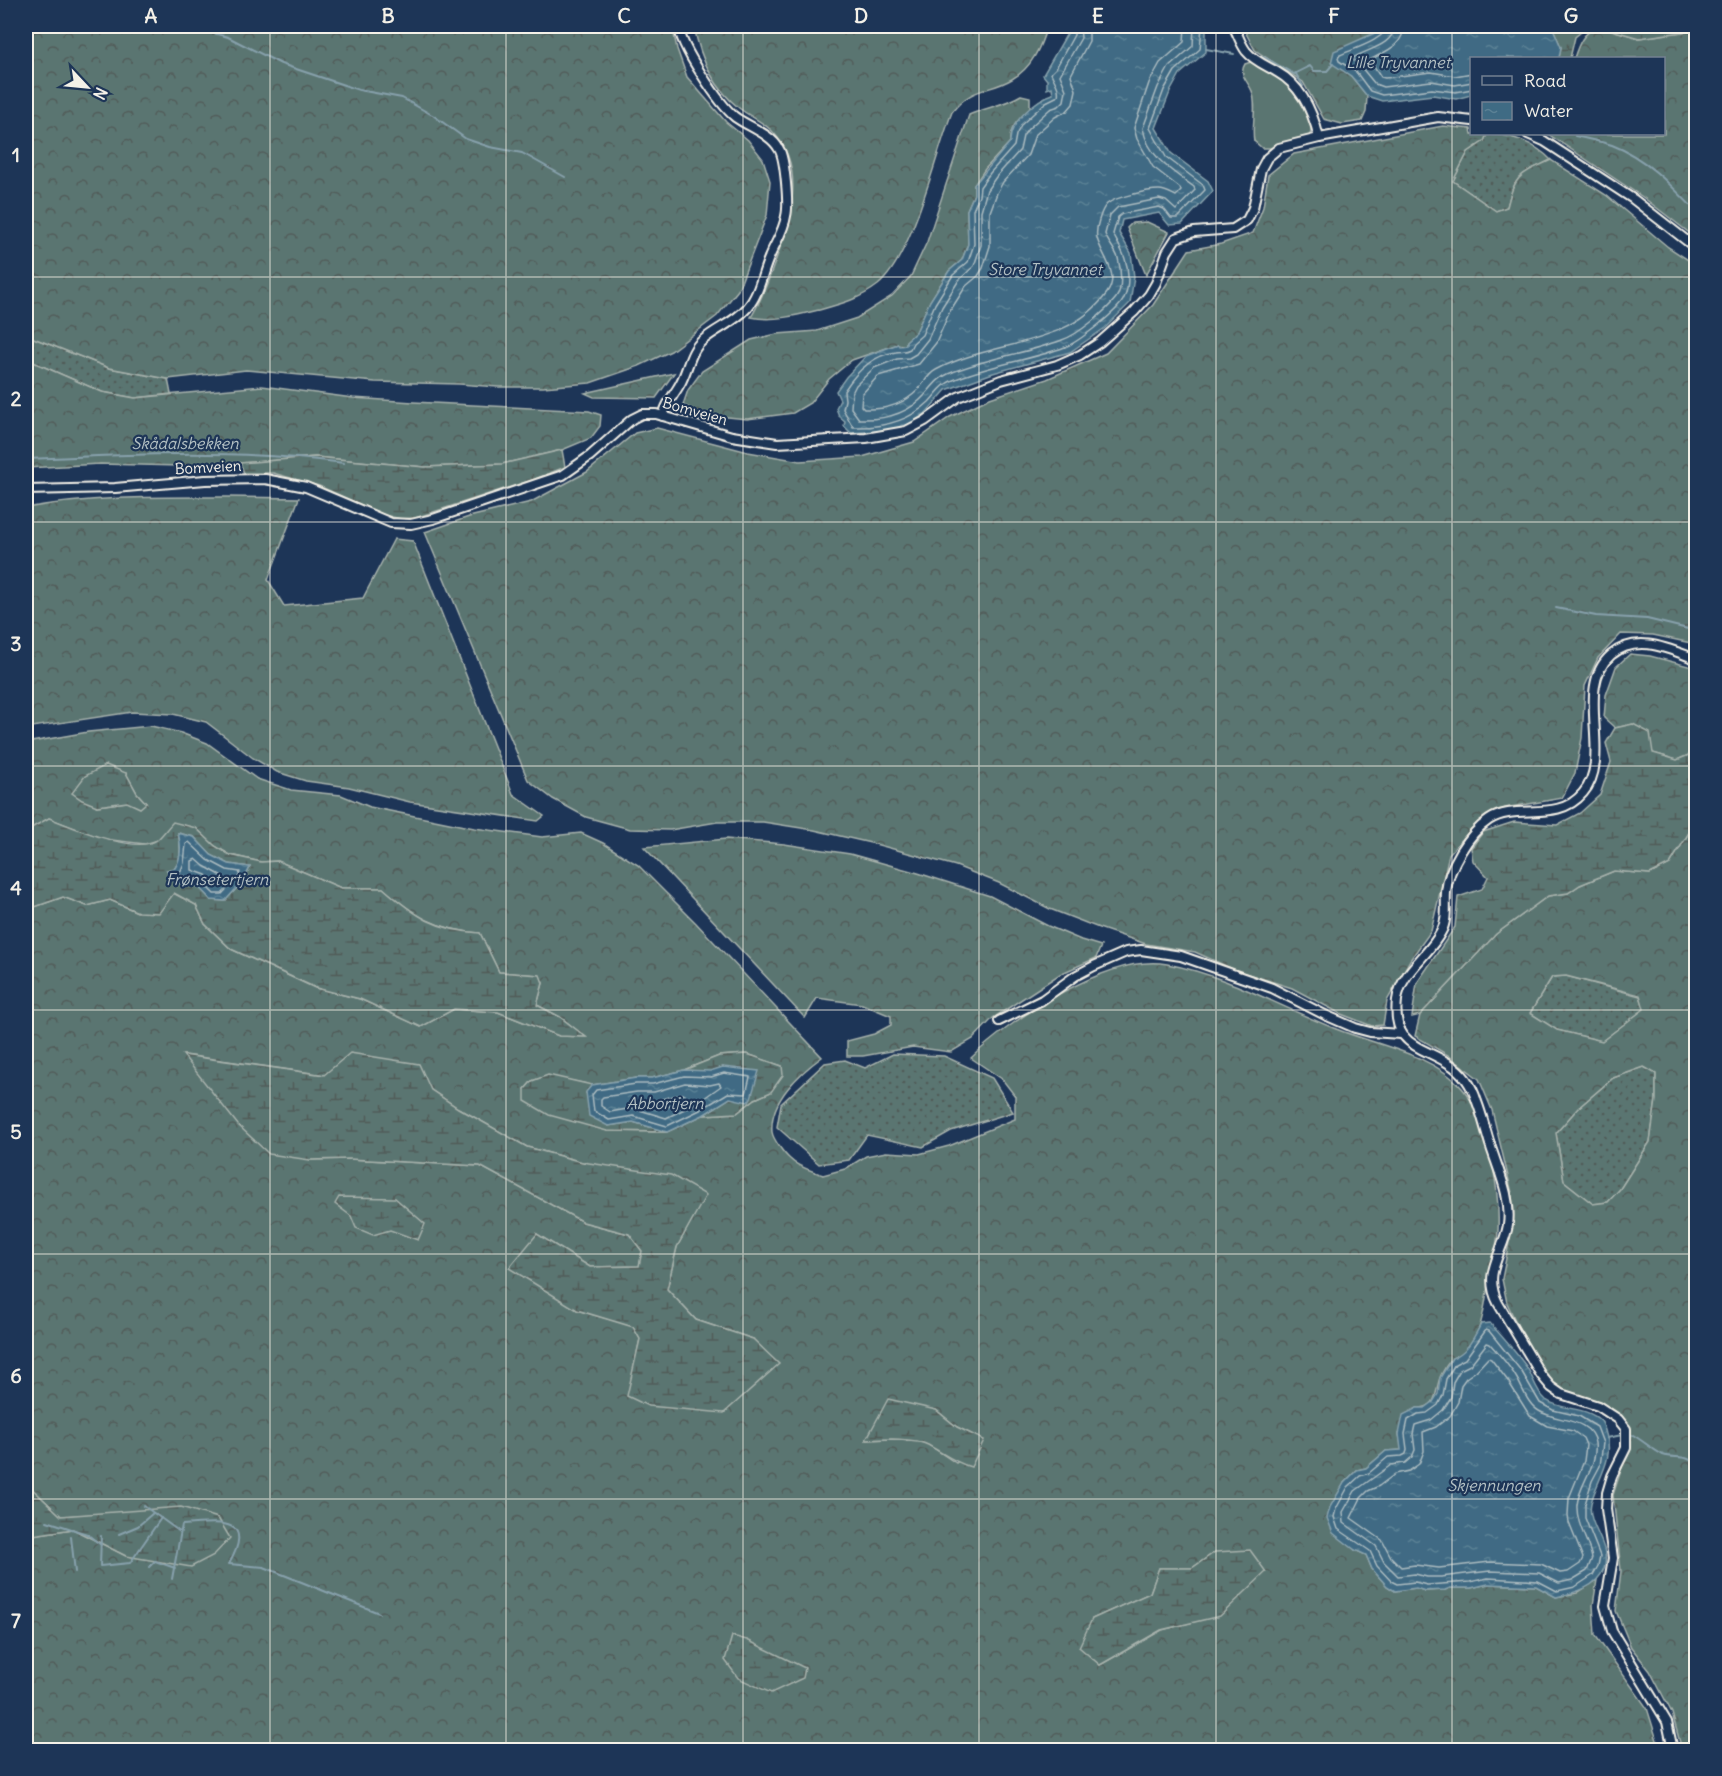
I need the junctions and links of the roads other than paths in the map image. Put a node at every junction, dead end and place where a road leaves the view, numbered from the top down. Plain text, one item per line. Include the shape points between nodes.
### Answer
1 (680, 26) edge
2 (1233, 26) edge
3 (1470, 121) edge
4 (1530, 135) edge
5 (1319, 138) junction
6 (1696, 248) edge
7 (663, 416) junction
8 (26, 490) edge
9 (1696, 659) edge
10 (999, 1021) dead end
11 (1401, 1034) junction
12 (1673, 1750) edge

1 - 7 street via 684,45 730,112 779,148 784,163 787,210 750,304 695,348
2 - 5 street via 1247,52 1288,78 1298,89 1310,109
3 - 5 street via 1438,117
4 - 6 street via 1633,199
5 - 7 street, Bomveien via 1284,146 1267,158 1247,220 1233,229 1194,232 1176,238 1149,295 1100,342 1058,364 957,397 910,429 866,438 777,443 732,436
7 - 8 street, Bomveien via 636,416 581,463 555,478 417,523 387,521 306,487 265,479
9 - 11 street via 1641,643 1627,645 1608,658 1596,683 1594,763 1588,786 1576,800 1556,809 1493,818 1469,842 1449,877 1442,931 1399,990
10 - 11 street via 1042,1000 1107,959 1141,950 1181,956 1272,988 1355,1028
11 - 12 street via 1413,1046 1460,1072 1475,1094 1508,1208 1506,1231 1491,1280 1500,1307 1551,1387 1598,1406 1626,1429 1626,1448 1607,1493 1613,1558 1605,1606 1612,1631 1667,1722

